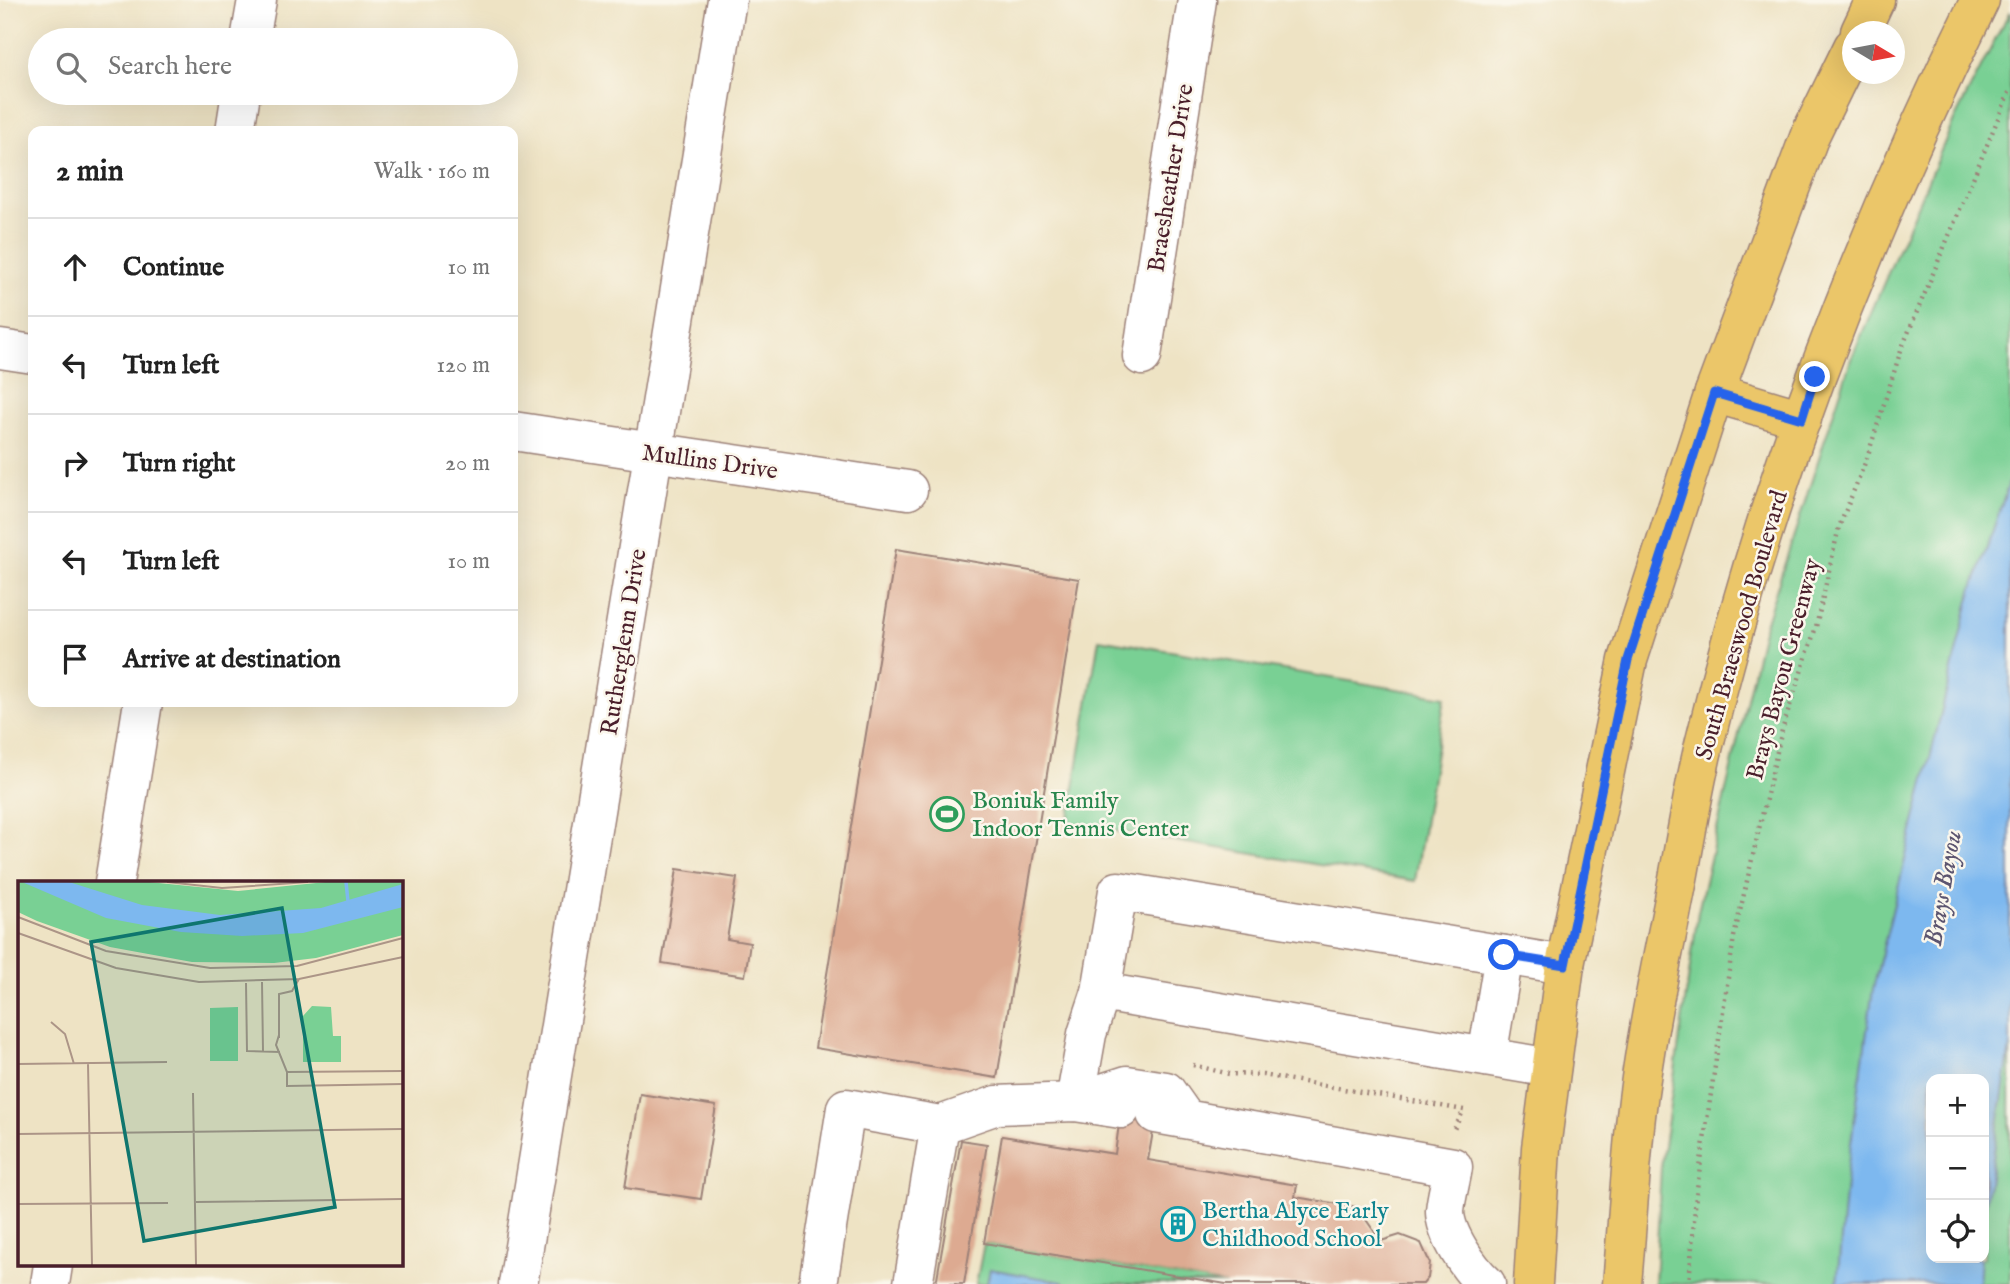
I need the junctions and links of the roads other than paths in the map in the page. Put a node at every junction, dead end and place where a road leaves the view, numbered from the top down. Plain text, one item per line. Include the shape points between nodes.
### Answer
1 (257, 0) edge
2 (727, 0) edge
3 (1197, 0) edge
4 (1875, 0) edge
5 (1980, 0) edge
6 (1865, 21) edge
7 (252, 28) edge
8 (1842, 70) edge
9 (239, 105) edge
10 (236, 126) edge
11 (0, 349) edge
12 (28, 353) edge
13 (1142, 356) dead end
14 (1714, 393) junction
15 (1802, 419) junction
16 (518, 432) edge
17 (654, 453) junction
18 (908, 490) dead end
19 (142, 707) edge
20 (114, 881) edge
21 (1504, 955) junction
22 (1565, 965) junction
23 (1101, 992) junction
24 (1487, 1057) junction
25 (1551, 1068) junction
26 (1075, 1102) junction
27 (1154, 1114) junction
28 (940, 1125) junction
29 (53, 1266) edge
30 (50, 1284) edge
31 (518, 1284) edge
32 (818, 1284) edge
33 (913, 1284) edge
34 (1486, 1284) edge
35 (1532, 1284) edge
36 (1622, 1284) edge

1 - 7 street
2 - 17 street, Rutherglenn Drive
3 - 13 street, Braesheather Drive
4 - 6 main road
5 - 15 main road, South Braeswood Boulevard via 1853,280
8 - 14 main road via 1811,135
9 - 10 street
11 - 12 street
14 - 15 main road
14 - 22 main road via 1628,660
15 - 36 main road, South Braeswood Boulevard via 1704,746 1636,1115
16 - 17 street, Mullins Drive
17 - 18 street, Mullins Drive
17 - 31 street, Rutherglenn Drive
19 - 20 street
21 - 22 street
21 - 23 street via 1118,891
21 - 24 street
22 - 25 main road
23 - 24 street
23 - 26 street via 1087,1034
24 - 25 street
25 - 35 main road
26 - 27 street
26 - 27 street via 1127,1085 1166,1091
26 - 28 street via 997,1105
27 - 34 street via 1453,1167 1445,1213 1462,1253
28 - 32 street via 846,1108
28 - 33 street
29 - 30 street

